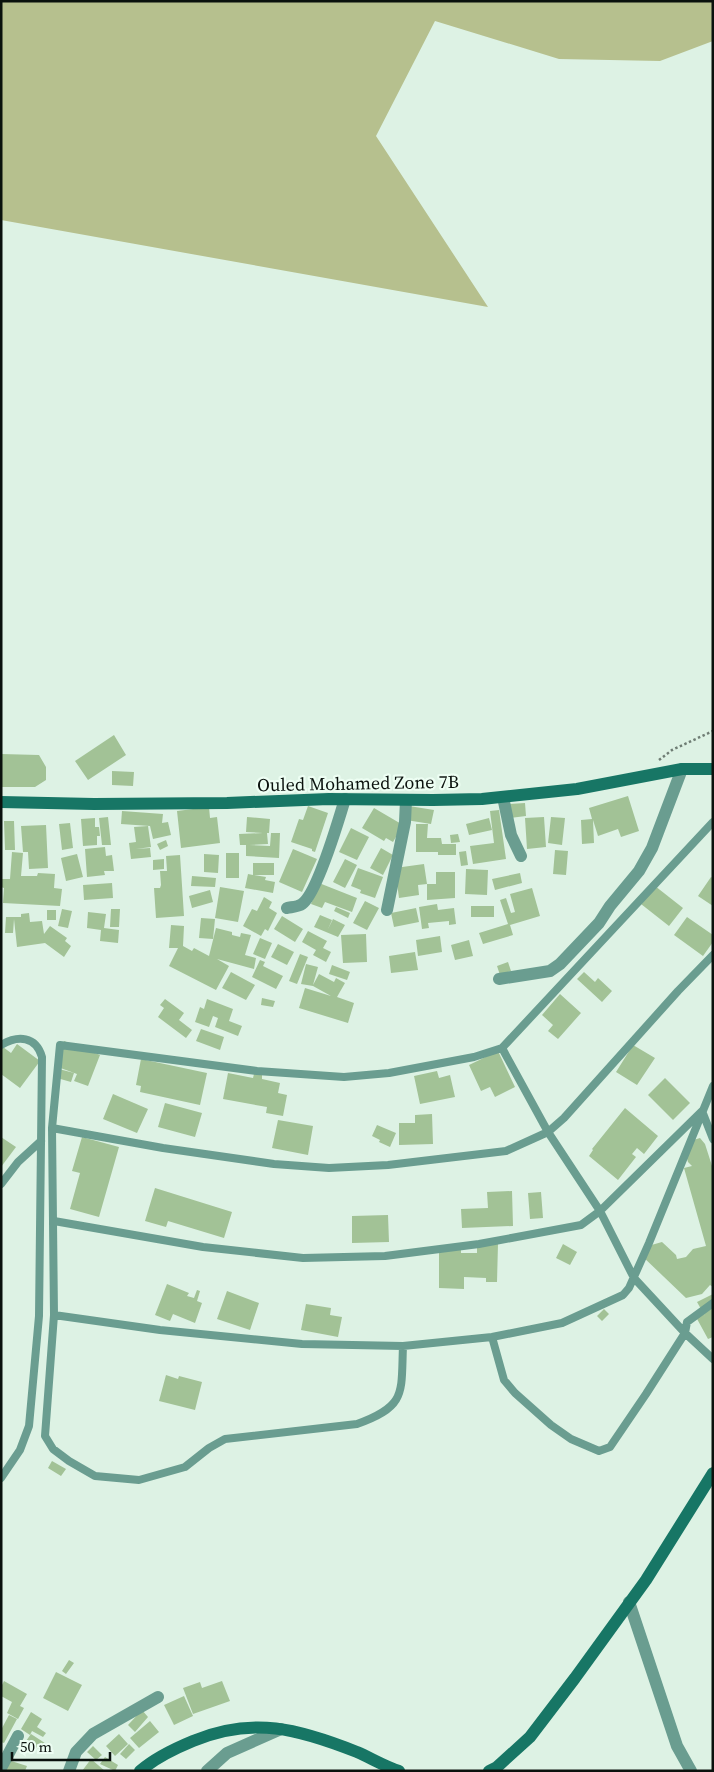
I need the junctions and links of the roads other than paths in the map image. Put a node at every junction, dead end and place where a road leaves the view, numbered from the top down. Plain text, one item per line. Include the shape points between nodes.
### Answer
1 (682, 769) junction
2 (713, 770) edge
3 (503, 797) junction
4 (345, 799) junction
5 (406, 800) junction
6 (1, 802) edge
7 (713, 822) edge
8 (521, 856) dead end
9 (287, 908) dead end
10 (387, 910) dead end
11 (713, 955) edge
12 (499, 979) dead end
13 (1, 1045) edge
14 (502, 1048) junction
15 (713, 1086) edge
16 (702, 1111) junction
17 (52, 1128) junction
18 (548, 1132) junction
19 (713, 1139) edge
20 (41, 1140) junction
21 (1, 1184) edge
22 (600, 1211) junction
23 (54, 1221) junction
24 (634, 1278) junction
25 (713, 1303) edge
26 (54, 1315) junction
27 (685, 1333) junction
28 (492, 1337) junction
29 (403, 1346) junction
30 (713, 1359) edge
31 (713, 1473) edge
32 (1, 1478) edge
33 (628, 1602) junction
34 (158, 1697) dead end
35 (281, 1729) junction
36 (18, 1736) dead end
37 (1, 1768) edge
38 (69, 1771) edge
39 (140, 1771) edge
40 (207, 1771) edge
41 (399, 1771) edge
42 (489, 1771) edge
43 (691, 1771) edge

1 - 2 main road, Ouled Mohamed Zone 7B
1 - 3 main road, Ouled Mohamed Zone 7B via 577,789
1 - 12 street via 652,848 639,871 599,923 550,971
3 - 5 main road, Ouled Mohamed Zone 7B
3 - 8 street via 511,835
4 - 5 main road, Ouled Mohamed Zone 7B
4 - 6 main road, Ouled Mohamed Zone 7B via 227,803
4 - 9 street via 325,860 309,895 303,904
5 - 10 street via 406,822
7 - 14 lane
11 - 18 lane
13 - 20 lane via 20,1038 30,1040 39,1049 42,1057
14 - 17 lane via 398,1072 344,1077 257,1071 61,1044
14 - 18 lane
15 - 16 lane
16 - 19 lane
16 - 22 lane
16 - 24 lane
17 - 18 lane via 163,1148 329,1168 506,1152
17 - 23 lane
18 - 22 lane
20 - 21 lane
20 - 32 lane via 39,1316 29,1426 20,1450
22 - 23 lane via 581,1225 479,1244 385,1256 303,1258 203,1247
22 - 24 lane
23 - 26 lane
24 - 27 lane
24 - 28 lane via 623,1295 562,1323
25 - 27 lane via 687,1322
26 - 29 lane via 160,1330 302,1344
26 - 29 lane via 45,1436 53,1449 95,1476 130,1480 185,1467 224,1439 357,1424 376,1417 392,1407 401,1392
27 - 28 lane via 610,1447 598,1451 571,1439 515,1394 504,1380
27 - 30 lane
28 - 29 lane
31 - 33 main road via 646,1580
33 - 42 main road via 530,1737 497,1768
33 - 43 street via 677,1746
34 - 38 street via 93,1734 76,1752
35 - 39 main road via 239,1727 205,1736
35 - 40 street via 227,1753
35 - 41 main road via 304,1733
36 - 37 street

